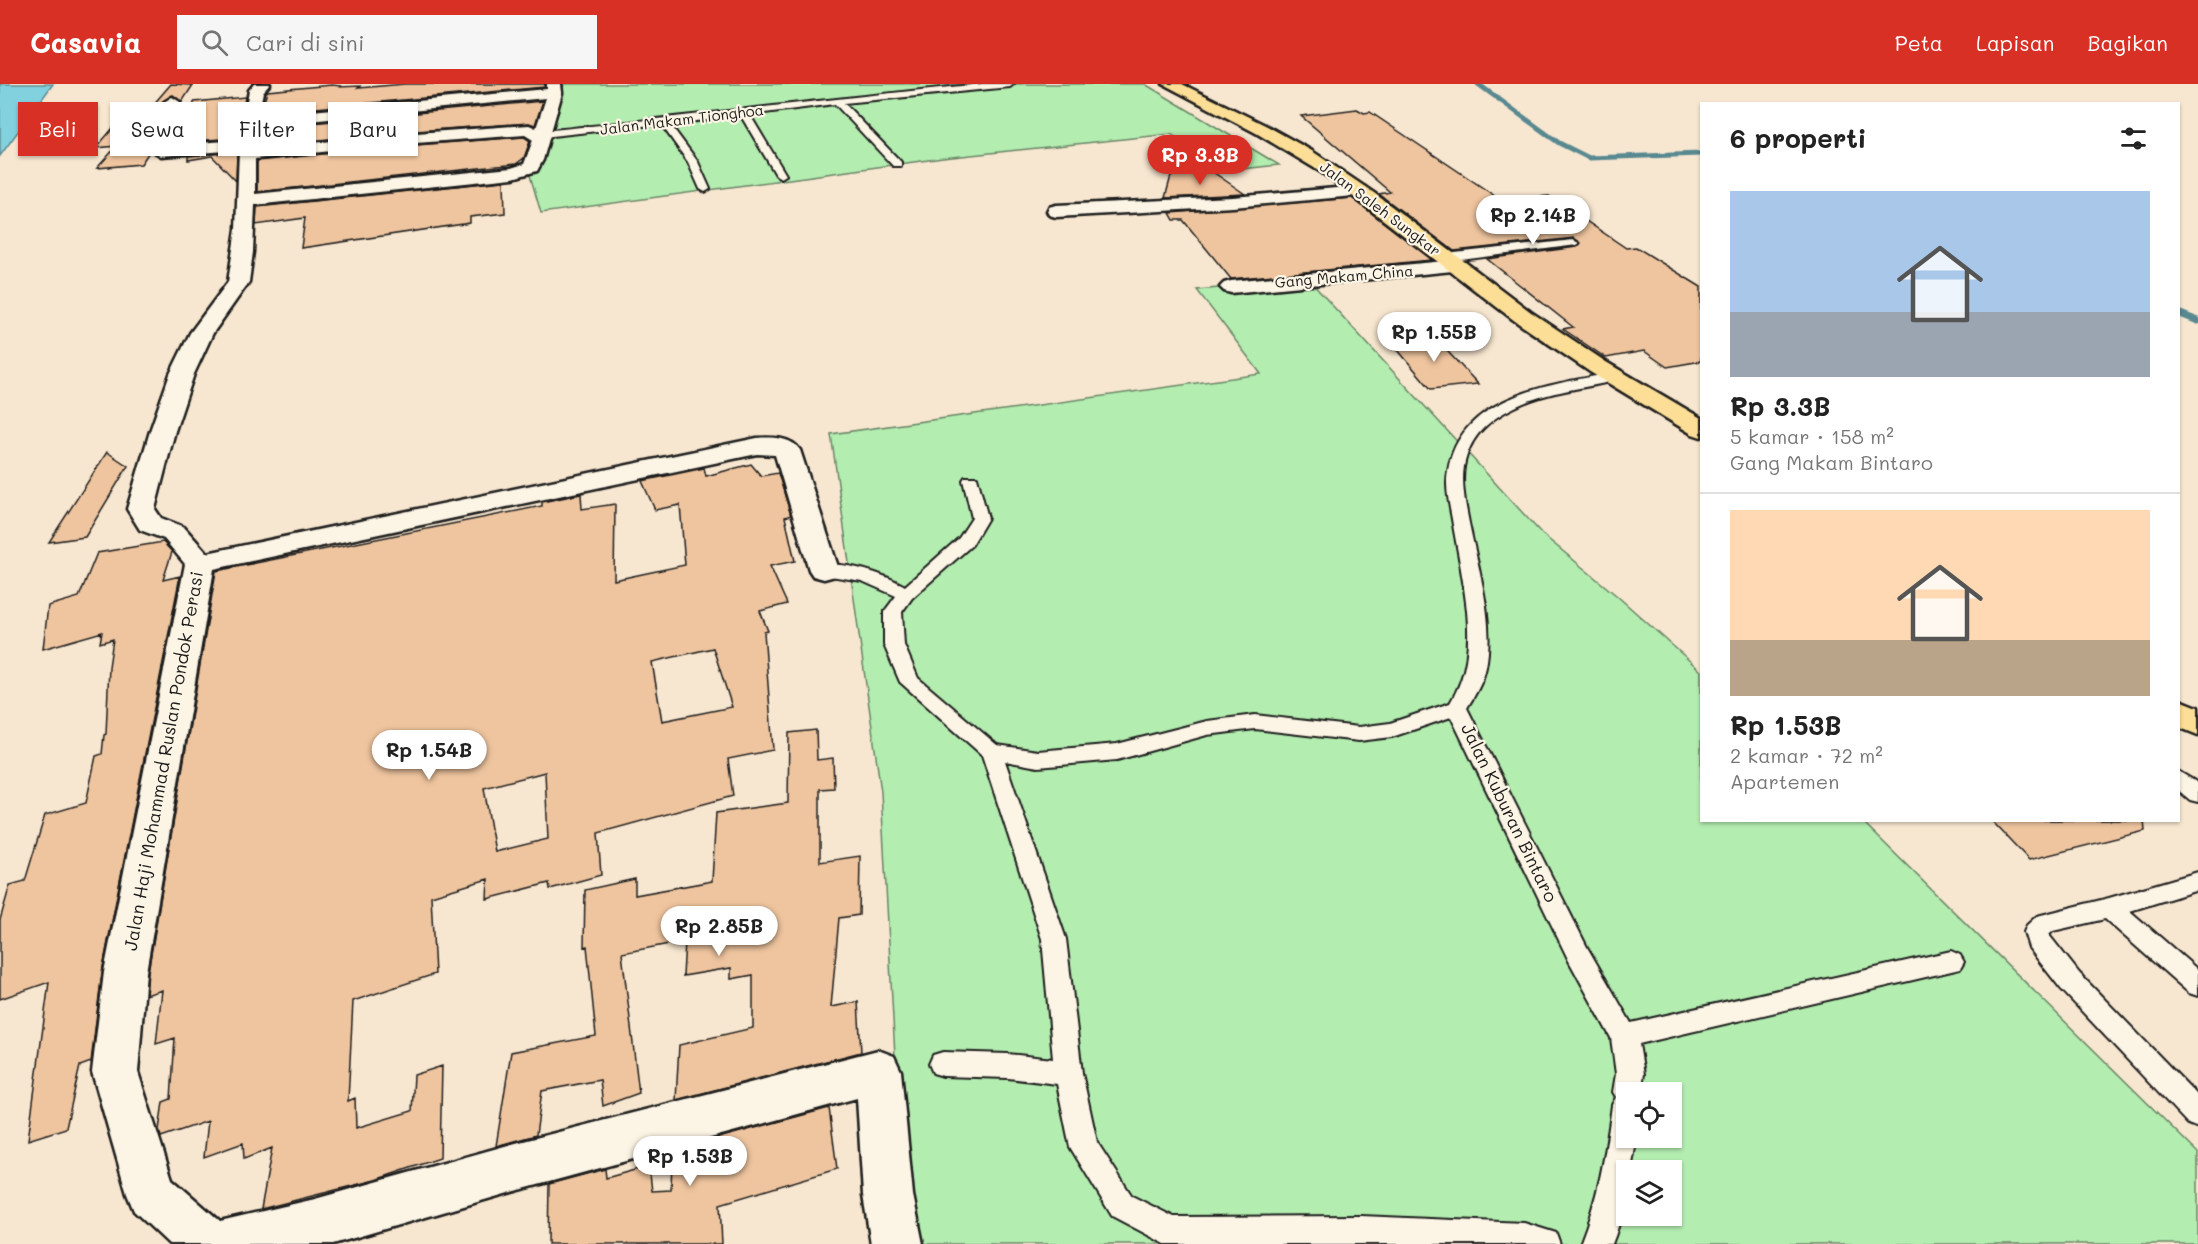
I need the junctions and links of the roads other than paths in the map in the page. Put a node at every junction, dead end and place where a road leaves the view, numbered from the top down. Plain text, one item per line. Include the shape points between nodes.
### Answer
1 (263, 84) edge
2 (1010, 84) edge
3 (1170, 84) edge
4 (554, 89) edge
5 (510, 91) edge
6 (836, 100) junction
7 (254, 102) edge
8 (418, 103) edge
9 (744, 113) junction
10 (664, 122) junction
11 (543, 135) junction
12 (418, 139) edge
13 (162, 156) edge
14 (247, 156) edge
15 (897, 164) dead end
16 (164, 170) dead end
17 (781, 175) dead end
18 (705, 189) dead end
19 (1359, 191) junction
20 (246, 200) junction
21 (1056, 211) dead end
22 (1573, 243) dead end
23 (1451, 262) junction
24 (1231, 287) dead end
25 (1613, 377) junction
26 (1700, 428) edge
27 (970, 480) dead end
28 (200, 563) junction
29 (824, 570) joint
30 (906, 594) junction
31 (1457, 708) junction
32 (2180, 712) edge
33 (2198, 723) edge
34 (991, 751) junction
35 (2180, 780) edge
36 (2198, 794) edge
37 (2198, 881) edge
38 (2109, 908) junction
39 (1951, 962) dead end
40 (2198, 985) edge
41 (1624, 1036) junction
42 (944, 1064) dead end
43 (1068, 1073) junction
44 (1629, 1082) edge
45 (2198, 1115) edge
46 (1621, 1148) edge
47 (207, 1244) edge
48 (227, 1244) edge
49 (897, 1244) edge
50 (1545, 1244) edge
51 (1595, 1244) edge

1 - 7 street, Jalan Haji Mohammad Ruslan Pondok Perasi via 256,90
2 - 6 lane, Jalan Makam Tionghoa
3 - 19 highway, Jalan Saleh Sungkar via 1291,145
4 - 5 street
4 - 11 street
5 - 8 street
6 - 9 lane, Jalan Makam Tionghoa
6 - 15 lane
9 - 10 lane, Jalan Makam Tionghoa
9 - 17 lane
10 - 11 lane, Jalan Makam Tionghoa
10 - 18 lane via 693,162
11 - 12 street, Jalan Makam Tionghoa via 534,135 529,130
11 - 20 street via 531,167 513,173
13 - 16 street
14 - 20 street, Jalan Haji Mohammad Ruslan Pondok Perasi
19 - 21 street
19 - 23 highway, Jalan Saleh Sungkar
20 - 28 street, Jalan Haji Mohammad Ruslan Pondok Perasi via 240,278 190,357 141,509 150,524 174,533
22 - 23 lane
23 - 24 street, Gang Makam China
23 - 25 highway, Jalan Saleh Sungkar via 1499,300
25 - 26 highway, Jalan Saleh Sungkar
25 - 31 lane, Jalan Kuburan Bintaro via 1554,388 1519,400 1480,421 1462,443 1455,485 1477,617 1477,663 1467,693
27 - 30 lane via 980,518 966,541
28 - 29 street via 774,445 786,450
28 - 47 street, Jalan Haji Mohammad Ruslan Pondok Perasi via 125,972 115,1072 152,1194
29 - 30 lane via 871,576
30 - 34 lane via 893,612 894,645 910,682
31 - 34 lane via 1392,730 1359,734 1255,722 1207,728 1117,752 1038,759
31 - 41 lane, Jalan Kuburan Bintaro via 1578,954
32 - 33 highway
34 - 43 lane via 1054,939
35 - 36 lane
37 - 38 lane
38 - 40 lane
38 - 45 lane via 2046,923 2036,932 2038,941 2070,981
39 - 41 lane
41 - 44 lane, Jalan Kuburan Bintaro
42 - 43 lane
43 - 50 lane via 1084,1147 1122,1206 1172,1232 1361,1232 1524,1238
46 - 51 lane via 1601,1234
48 - 49 street via 315,1224 878,1071 888,1195

